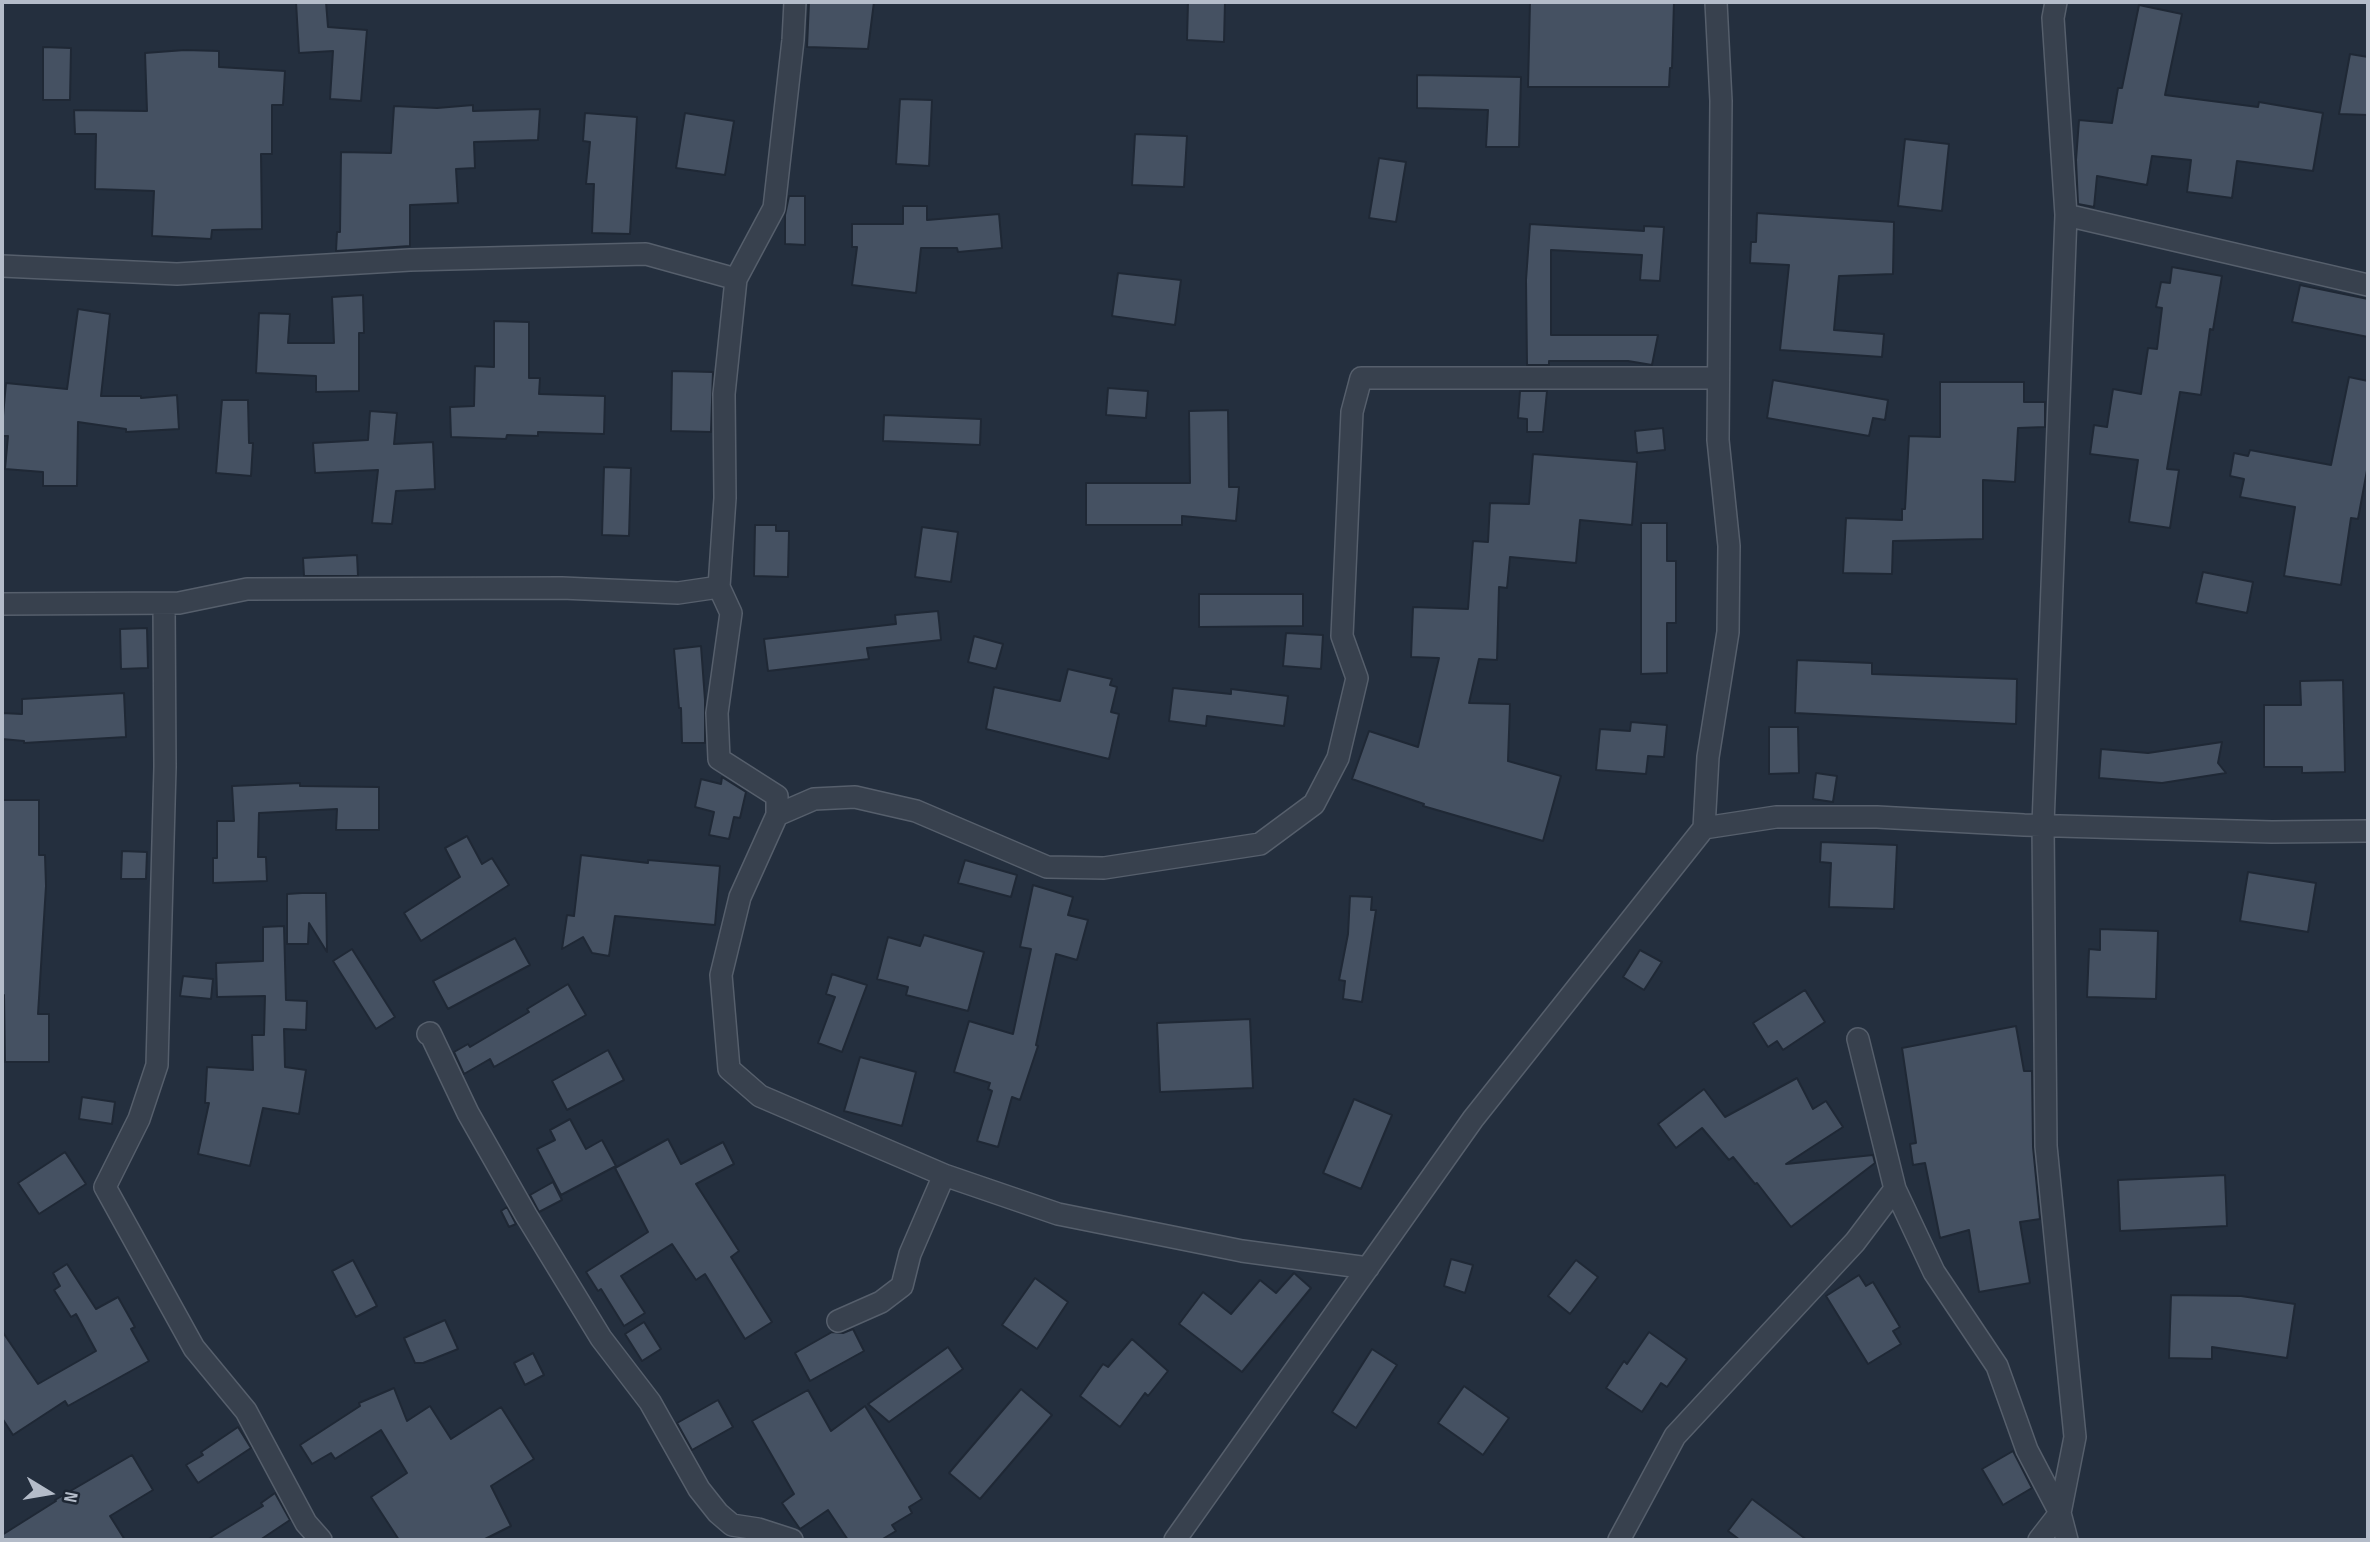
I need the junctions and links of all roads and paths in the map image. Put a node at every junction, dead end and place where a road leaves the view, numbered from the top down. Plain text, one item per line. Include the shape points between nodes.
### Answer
1 (795, 2) edge
2 (1716, 2) edge
3 (2056, 2) edge
4 (2067, 215) junction
5 (2, 266) edge
6 (736, 279) junction
7 (2368, 285) edge
8 (1718, 378) junction
9 (719, 587) junction
10 (2, 604) edge
11 (164, 604) junction
12 (777, 815) junction
13 (2043, 825) junction
14 (1704, 828) junction
15 (2368, 831) edge
16 (428, 1034) dead end
17 (1858, 1039) dead end
18 (944, 1175) junction
19 (1895, 1189) junction
20 (1368, 1268) junction
21 (838, 1321) dead end
22 (2060, 1513) junction
23 (728, 1533) edge
24 (320, 1540) edge
25 (792, 1540) edge
26 (1175, 1540) edge
27 (1619, 1540) edge
28 (2039, 1540) edge
29 (2067, 1540) edge

1 - 6 street via 774,208
2 - 8 street via 1721,101
3 - 4 street via 2053,18
4 - 7 street
4 - 13 street
5 - 6 street via 177,274 410,260 646,254
6 - 9 street via 724,394 725,498
8 - 12 street via 1361,379 1352,412 1342,636 1357,678 1338,758 1314,804 1260,844 1104,868 1047,867 916,811 855,797 814,799
8 - 14 street via 1718,440 1729,546 1728,632 1708,757
9 - 11 street via 678,593 562,588 247,589
9 - 12 street via 731,612 717,713 719,758 777,796
10 - 11 street
11 - 24 street via 157,1065 139,1119 105,1187 194,1348 246,1411 306,1523
12 - 18 street via 740,897 721,975 729,1069 760,1096
13 - 14 street via 1776,817
13 - 15 street
13 - 22 street via 2046,1146 2075,1437
14 - 20 street via 1473,1119
16 - 23 street via 468,1113 601,1338 650,1402
17 - 19 street
18 - 20 street via 1058,1214 1242,1251
18 - 21 street via 910,1254 902,1286
19 - 22 street via 1934,1272 1997,1366 2027,1450
19 - 27 street via 1854,1242 1675,1436
20 - 26 street
22 - 28 street
22 - 29 street
23 - 25 street via 758,1529

